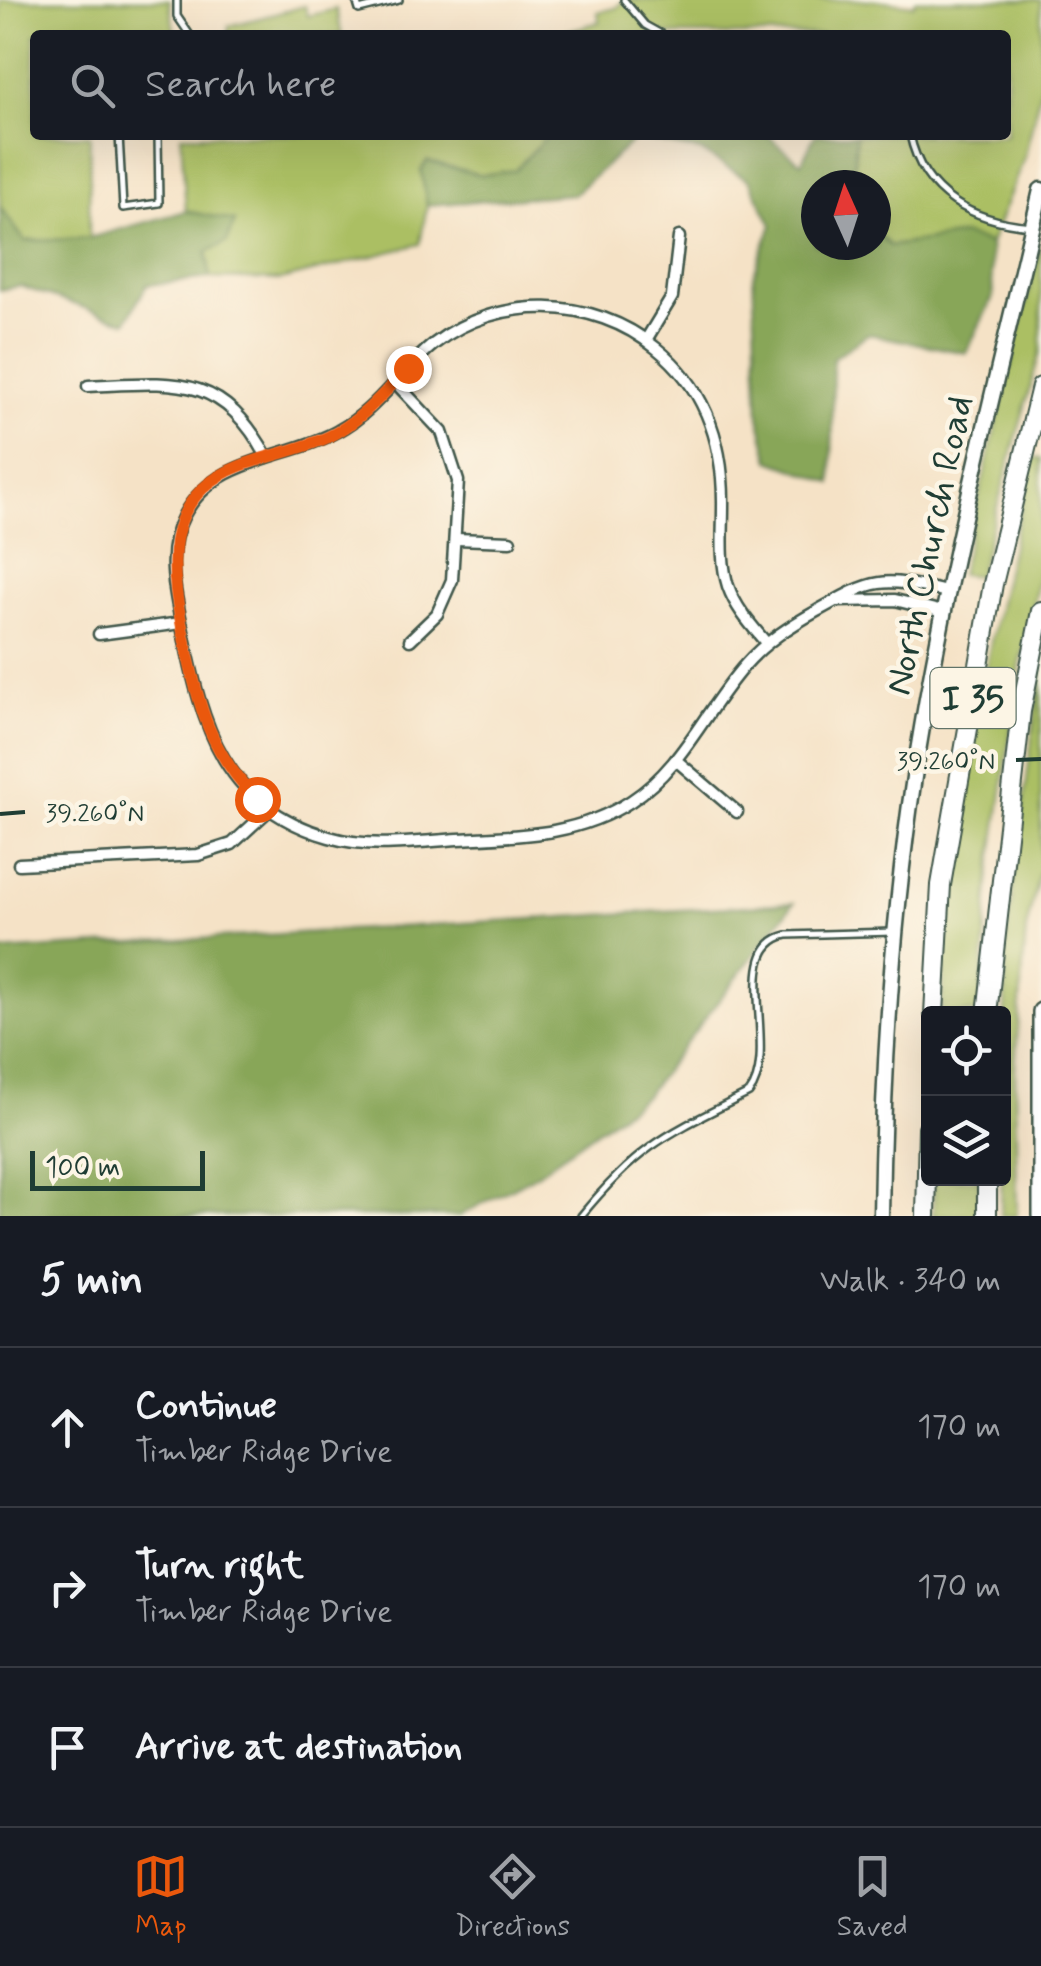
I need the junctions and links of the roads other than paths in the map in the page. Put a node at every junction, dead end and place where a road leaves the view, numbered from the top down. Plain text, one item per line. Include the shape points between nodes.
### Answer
1 (176, 0) edge
2 (356, 0) edge
3 (399, 0) edge
4 (624, 0) edge
5 (187, 30) edge
6 (655, 30) edge
7 (118, 140) edge
8 (158, 140) edge
9 (912, 140) edge
10 (1041, 190) edge
11 (1033, 226) junction
12 (679, 237) dead end
13 (646, 340) junction
14 (395, 382) junction
15 (88, 386) dead end
16 (1041, 386) edge
17 (268, 457) junction
18 (456, 539) junction
19 (510, 541) dead end
20 (948, 592) junction
21 (835, 601) junction
22 (1041, 610) edge
23 (944, 612) junction
24 (181, 624) junction
25 (98, 634) dead end
26 (410, 640) dead end
27 (767, 644) junction
28 (677, 761) junction
29 (270, 809) junction
30 (736, 812) dead end
31 (19, 864) dead end
32 (895, 932) junction
33 (934, 1006) edge
34 (989, 1006) edge
35 (1041, 1011) edge
36 (927, 1186) edge
37 (987, 1186) edge
38 (581, 1216) edge
39 (881, 1216) edge
40 (926, 1216) edge
41 (987, 1216) edge
42 (1041, 1216) edge

1 - 5 lane
2 - 3 lane via 358,10
4 - 6 lane
7 - 8 lane via 123,208 159,203
9 - 11 lane via 926,180 996,223
10 - 11 main road, North Church Road
11 - 20 main road, North Church Road
12 - 13 street via 672,297
13 - 14 street via 587,313 506,311 448,335
13 - 27 street via 691,384 711,423 722,463 726,582
14 - 17 street via 346,427
14 - 18 street via 450,448 458,481
15 - 17 street via 199,388 242,415
16 - 33 highway, I 35 via 993,584 941,885
17 - 24 street via 220,476 185,513 172,561
18 - 19 street
18 - 26 street via 446,598
20 - 21 street via 867,582
20 - 23 main road, North Church Road
21 - 23 street via 894,600
21 - 27 street
22 - 34 highway, I 35 via 1021,712
23 - 32 main road, North Church Road
24 - 25 street
24 - 29 street via 210,738 240,783
27 - 28 street via 731,682
28 - 29 street via 609,814 542,834 363,843 309,830
28 - 30 street
29 - 31 street via 232,844 198,854
32 - 38 lane via 770,940 758,966 762,1064 756,1084 633,1156
32 - 39 main road, North Church Road
35 - 42 main road
36 - 40 highway
37 - 41 highway

